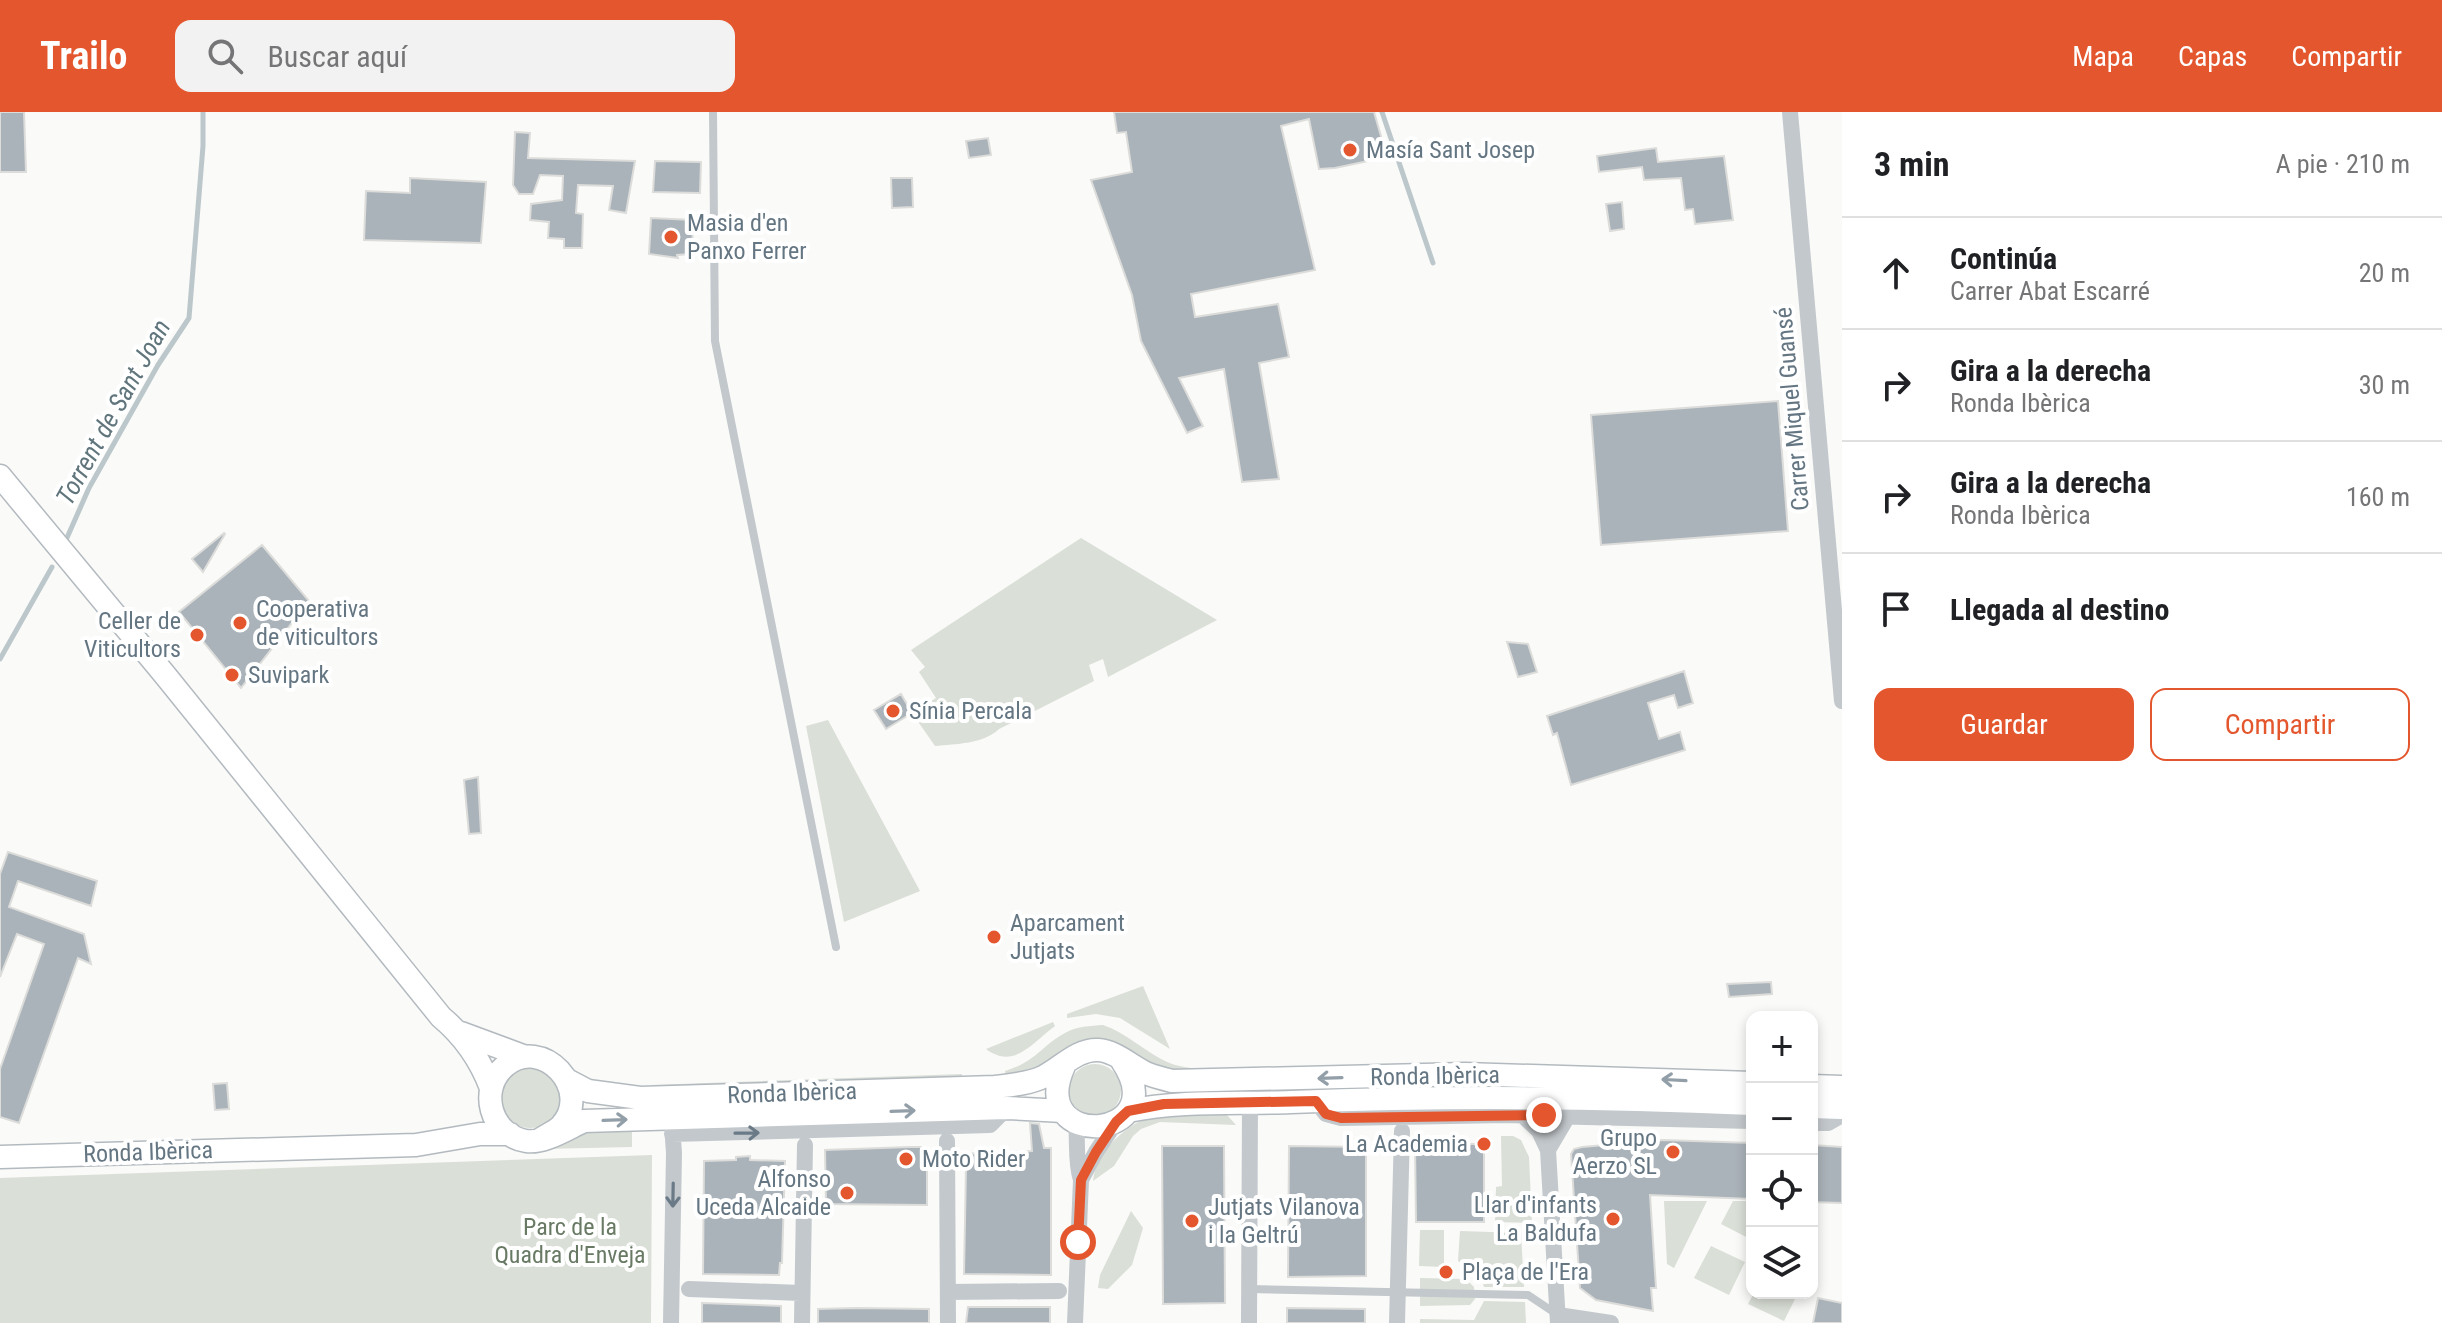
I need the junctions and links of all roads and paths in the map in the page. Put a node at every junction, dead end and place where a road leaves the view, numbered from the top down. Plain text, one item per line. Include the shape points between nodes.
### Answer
1 (713, 112) edge
2 (1790, 112) edge
3 (0, 476) edge
4 (1842, 701) edge
5 (836, 947) dead end
6 (460, 1033) junction
7 (523, 1056) junction
8 (1122, 1061) junction
9 (1064, 1066) junction
10 (567, 1080) junction
11 (1746, 1083) edge
12 (1818, 1086) edge
13 (1842, 1087) edge
14 (490, 1095) junction
15 (1316, 1101) junction
16 (1250, 1102) junction
17 (1746, 1104) edge
18 (1818, 1107) edge
19 (1842, 1108) edge
20 (1522, 1115) junction
21 (1842, 1115) edge
22 (1568, 1116) junction
23 (1070, 1117) junction
24 (1122, 1117) junction
25 (1746, 1121) edge
26 (1818, 1123) edge
27 (672, 1126) junction
28 (1402, 1131) dead end
29 (510, 1134) junction
30 (541, 1139) junction
31 (440, 1140) junction
32 (947, 1141) dead end
33 (805, 1145) dead end
34 (1548, 1150) junction
35 (0, 1157) edge
36 (1081, 1180) junction
37 (689, 1289) dead end
38 (1249, 1289) junction
39 (1059, 1291) dead end
40 (948, 1292) junction
41 (801, 1293) junction
42 (1400, 1293) junction
43 (1558, 1319) edge
44 (671, 1323) edge
45 (802, 1323) edge
46 (948, 1323) edge
47 (1075, 1323) edge
48 (1249, 1323) edge
49 (1397, 1323) edge
50 (1611, 1323) edge

1 - 5 lane via 715,341
2 - 4 street, Carrer Miquel Guansé
3 - 6 street via 441,1017
6 - 7 street
6 - 14 street via 479,1060
7 - 10 street, Ronda Ibèrica via 552,1063
7 - 14 street, Ronda Ibèrica via 497,1072
8 - 9 street, Ronda Ibèrica via 1098,1050 1073,1057
11 -> 8 street, Ronda Ibèrica via 1465,1074 1172,1081
8 - 24 street via 1132,1076 1134,1094
9 - 10 street, Ronda Ibèrica via 1018,1085 995,1087 648,1098 588,1091
9 - 23 street via 1057,1097
10 - 30 street via 569,1113 561,1127
12 - 13 street
14 - 29 street via 499,1123
14 - 31 street, Ronda Ibèrica via 476,1116
15 - 16 street, Ronda Ibèrica
15 - 17 street, Ronda Ibèrica via 1532,1097
15 - 20 street, Ronda Ibèrica via 1326,1114 1341,1118
16 - 24 street, Ronda Ibèrica via 1164,1104
16 - 38 street
18 - 19 street
20 - 22 street, Ronda Ibèrica
20 - 34 street via 1539,1131
21 - 26 street
22 - 25 street, Ronda Ibèrica
22 - 34 street
23 - 24 street, Ronda Ibèrica via 1089,1128 1103,1128
27 -> 23 street, Ronda Ibèrica via 1007,1108
23 - 36 street
24 - 36 street
30 -> 27 street, Ronda Ibèrica via 584,1121
27 -> 44 street
28 - 42 street
29 - 30 street, Ronda Ibèrica via 526,1141
29 - 31 street, Ronda Ibèrica
31 - 35 street, Ronda Ibèrica via 416,1145
32 - 40 street
33 - 41 street
34 - 43 street
36 - 47 street
37 - 41 street
38 - 42 lane
38 - 48 street
39 - 40 street
40 - 46 street
41 - 45 street
42 - 43 lane via 1528,1295
42 - 49 street
43 - 50 street

